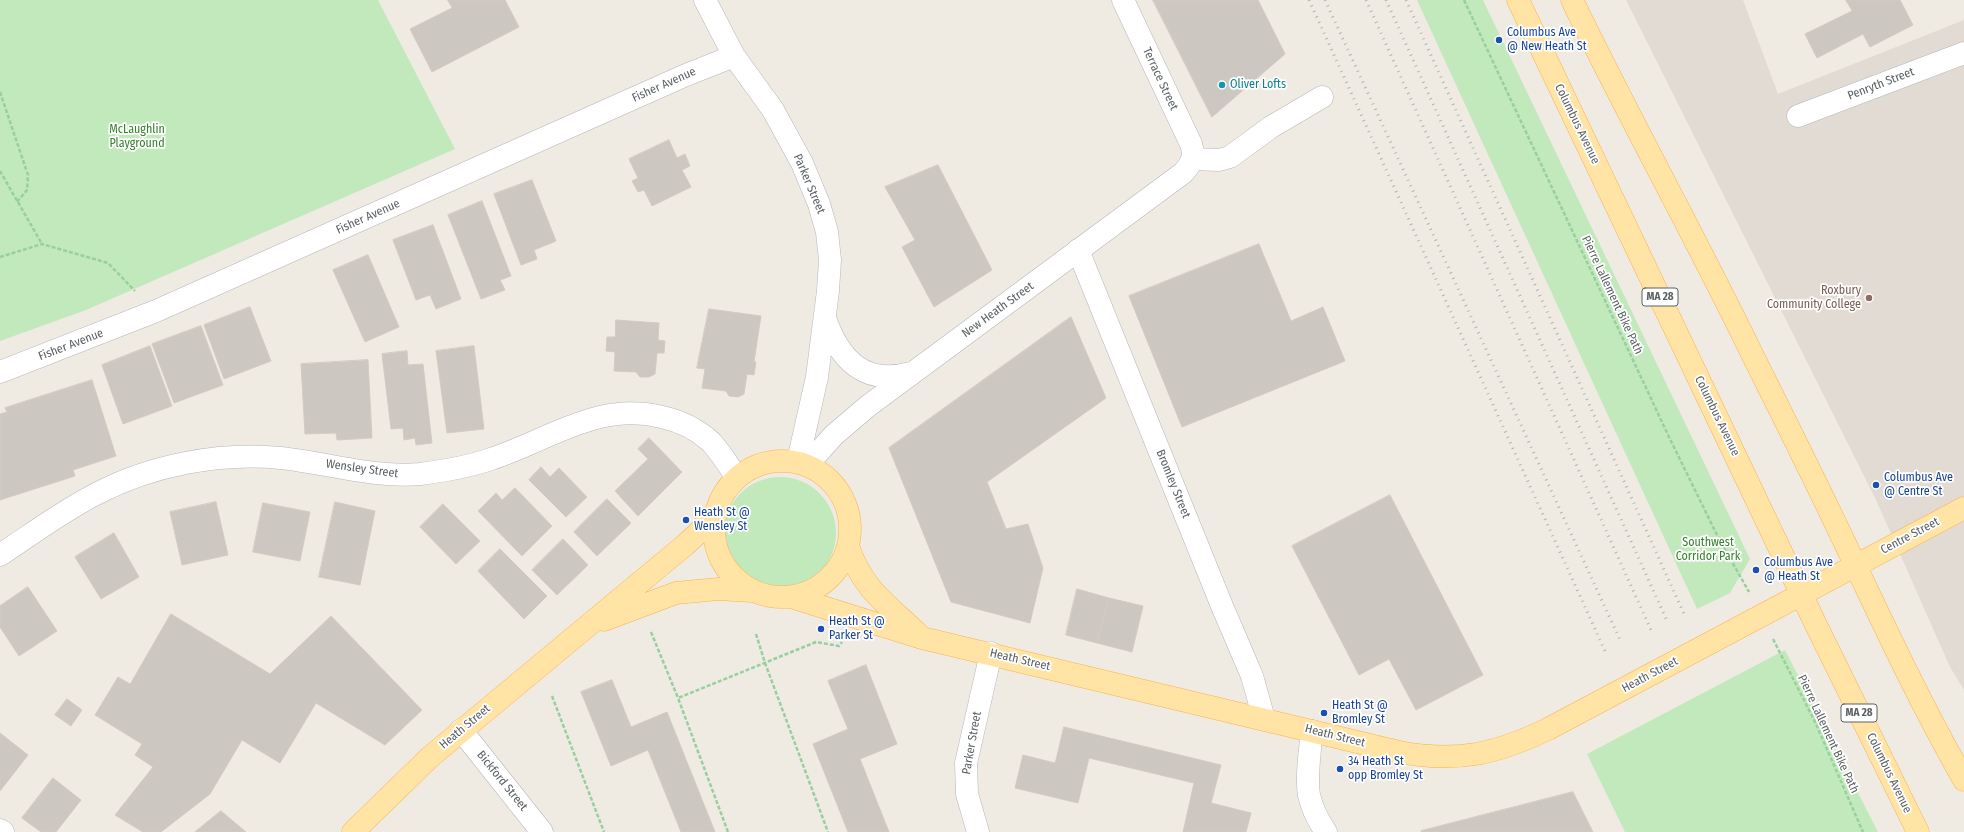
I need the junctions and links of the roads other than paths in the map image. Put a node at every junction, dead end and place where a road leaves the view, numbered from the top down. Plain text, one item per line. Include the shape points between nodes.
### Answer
1 (705, 0) edge
2 (1123, 0) edge
3 (1518, 0) edge
4 (1572, 0) edge
5 (1964, 53) edge
6 (734, 56) junction
7 (1322, 97) dead end
8 (1798, 116) dead end
9 (1193, 159) junction
10 (1078, 250) junction
11 (825, 317) junction
12 (0, 372) edge
13 (914, 372) junction
14 (802, 463) junction
15 (737, 478) junction
16 (1964, 508) edge
17 (716, 512) junction
18 (848, 546) junction
19 (0, 556) edge
20 (1855, 566) junction
21 (751, 591) junction
22 (1802, 594) junction
23 (791, 597) junction
24 (582, 629) junction
25 (922, 638) junction
26 (991, 653) junction
27 (1264, 719) junction
28 (461, 730) junction
29 (1312, 731) junction
30 (1964, 780) edge
31 (0, 830) edge
32 (3, 832) edge
33 (352, 832) edge
34 (542, 832) edge
35 (978, 832) edge
36 (1326, 832) edge
37 (1918, 832) edge

1 - 6 street, Parker Street
2 - 9 street, Terrace Street via 1191,144
3 - 22 main road, Columbus Avenue / MA 28
4 - 20 main road via 1638,134 1714,276
5 - 8 street, Penryth Street
6 - 11 street, Parker Street via 773,110 820,204 830,260
6 - 12 street, Fisher Avenue via 686,75 156,312
7 - 9 street via 1271,127 1230,158
9 - 10 street, New Heath Street via 1183,173
10 - 13 street, New Heath Street
10 - 27 street, Bromley Street via 1252,676
11 - 13 street via 831,336 839,349 864,371 887,377
11 - 14 street, Parker Street
13 - 14 street, New Heath Street via 868,406
14 - 15 main road via 765,464
14 - 18 main road via 823,475 837,490 846,507 850,527
15 - 17 main road via 722,496
15 - 19 street, Wensley Street via 720,452 683,423 648,413 624,412 594,418 490,460 418,474 377,473 278,458 245,457 186,464 134,478 98,492
16 - 20 main road, Centre Street
17 - 21 main road via 715,546 722,564 734,579
17 - 24 main road, Heath Street via 689,541
18 - 23 main road via 840,565 827,580 810,591
18 - 25 main road via 857,571 865,583
20 - 22 main road, Heath Street
20 - 30 main road via 1907,674
21 - 23 main road via 771,597
21 - 24 main road, Heath Street via 718,589 676,593
22 - 29 main road, Heath Street via 1548,729 1495,751 1474,755 1418,755
22 - 37 main road, Columbus Avenue / MA 28
23 - 25 main road, Heath Street
24 - 28 main road, Heath Street
25 - 26 main road, Heath Street
26 - 27 main road, Heath Street
26 - 35 street, Parker Street via 966,763 967,794
27 - 29 main road, Heath Street
28 - 33 main road, Heath Street
28 - 34 street, Bickford Street
29 - 36 street via 1309,795
31 - 32 street

